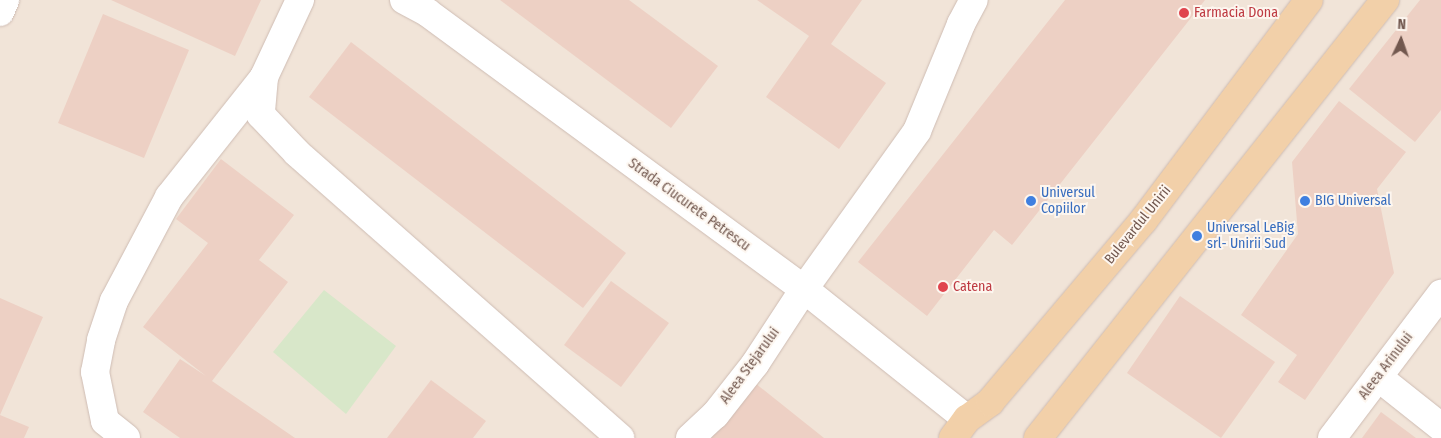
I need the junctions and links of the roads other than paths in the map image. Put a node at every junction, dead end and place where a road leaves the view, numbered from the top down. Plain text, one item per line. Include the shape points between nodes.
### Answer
1 (5, 0) edge
2 (300, 0) edge
3 (404, 0) edge
4 (974, 0) edge
5 (1309, 0) edge
6 (1386, 0) edge
7 (433, 7) edge
8 (0, 12) edge
9 (264, 77) junction
10 (262, 116) junction
11 (231, 119) junction
12 (804, 289) junction
13 (1441, 294) edge
14 (1378, 377) junction
15 (1441, 426) edge
16 (960, 428) edge
17 (126, 438) edge
18 (620, 438) edge
19 (690, 438) edge
20 (1038, 438) edge
21 (1332, 438) edge

1 - 8 street
2 - 9 street
3 - 7 street, Strada Ciucurete Petrescu
4 - 12 street, Aleea Stejarului via 917,131
5 - 16 main road, Bulevardul Unirii via 1143,221 990,402
6 - 20 main road
7 - 12 street, Strada Ciucurete Petrescu
9 - 10 street
9 - 11 street
10 - 11 street
10 - 18 street via 297,153
11 - 17 street via 169,197 114,300 103,332 95,372 105,421
12 - 16 street, Strada Ciucurete Petrescu
12 - 19 street, Aleea Stejarului via 755,364 715,415
13 - 14 street, Aleea Arinului
14 - 15 street
14 - 21 street, Aleea Arinului

